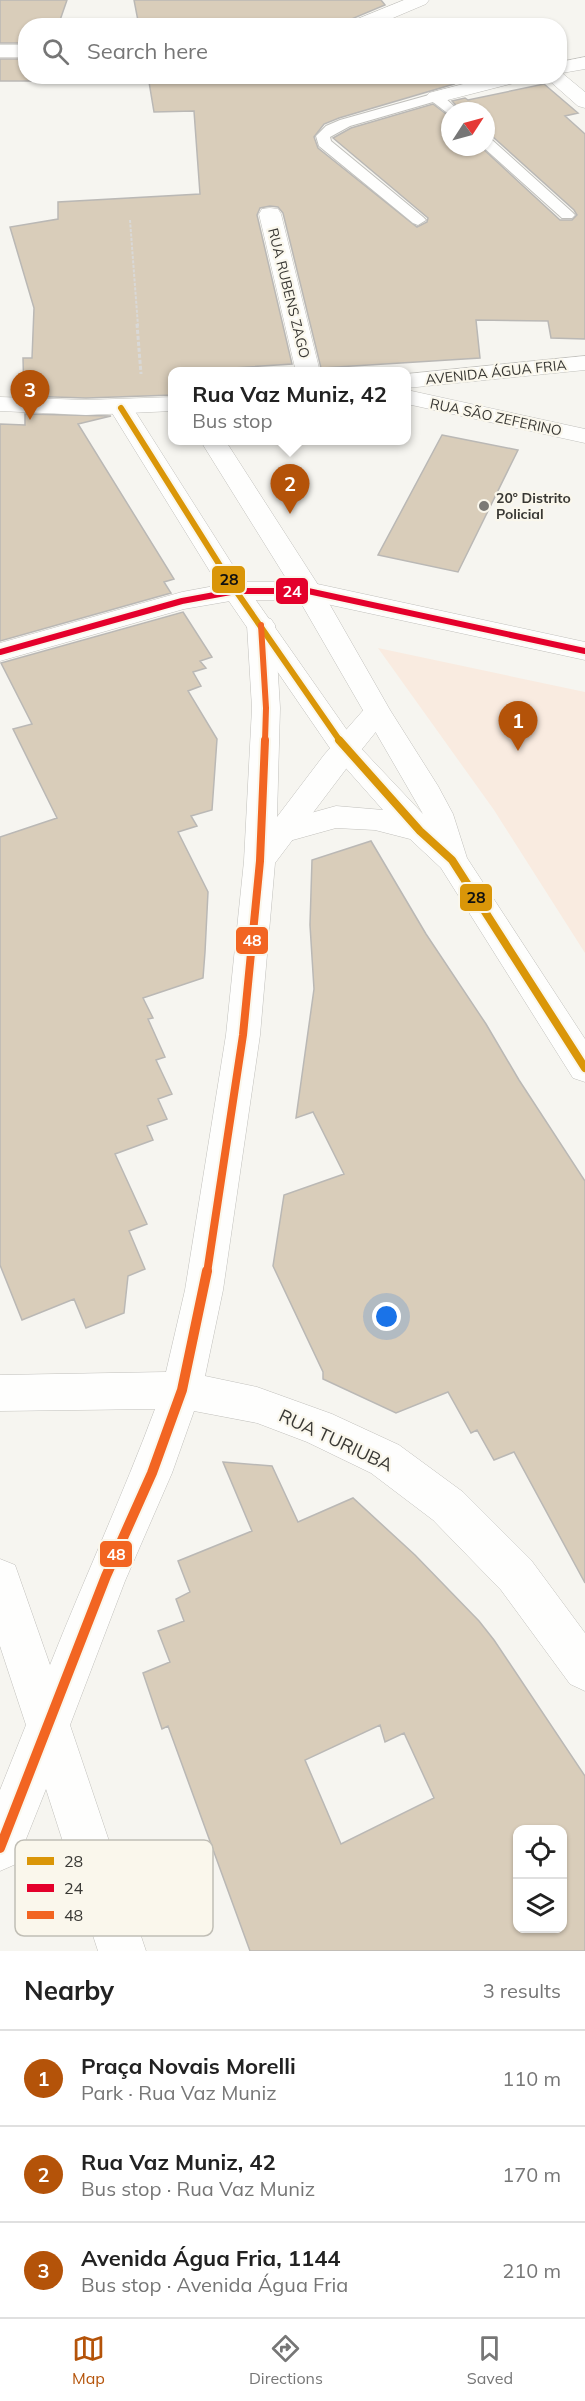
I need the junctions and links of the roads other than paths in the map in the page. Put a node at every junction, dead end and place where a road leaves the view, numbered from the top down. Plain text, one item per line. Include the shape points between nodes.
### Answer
1 (420, 0) edge
2 (376, 18) edge
3 (0, 51) edge
4 (18, 51) edge
5 (585, 63) edge
6 (567, 67) edge
7 (487, 84) edge
8 (563, 84) edge
9 (436, 97) junction
10 (442, 102) edge
11 (585, 102) edge
12 (495, 150) edge
13 (270, 214) dead end
14 (567, 215) dead end
15 (418, 220) dead end
16 (585, 363) edge
17 (307, 367) edge
18 (411, 381) edge
19 (411, 398) edge
20 (0, 404) edge
21 (168, 404) edge
22 (121, 408) junction
23 (585, 436) edge
24 (215, 445) edge
25 (236, 591) junction
26 (308, 591) junction
27 (261, 625) junction
28 (585, 651) edge
29 (0, 652) edge
30 (377, 713) junction
31 (346, 750) junction
32 (420, 831) junction
33 (282, 832) junction
34 (452, 860) junction
35 (260, 861) junction
36 (585, 1068) edge
37 (182, 1390) junction
38 (0, 1393) edge
39 (0, 1580) edge
40 (585, 1669) edge
41 (48, 1727) junction
42 (85, 1840) edge
43 (0, 1848) edge
44 (117, 1936) edge
45 (122, 1951) edge

1 - 2 street
3 - 4 street
5 - 6 street
7 - 9 street
8 - 11 street
9 - 10 lane
9 - 15 lane via 345,123 323,136 324,143
12 - 14 lane
13 - 17 street, RUA RUBENS ZAGO
16 - 18 street, AVENIDA ÁGUA FRIA
19 - 23 street, RUA SÃO ZEFERINO
20 - 22 street
21 - 22 street
22 - 25 street
24 - 26 street
25 - 26 street
25 - 27 street
25 - 29 street via 182,601
26 - 28 street
26 - 30 street
27 - 31 street
27 - 35 street via 266,708
30 - 31 street
30 - 34 street via 438,814
31 - 32 street
31 - 33 street
32 - 33 street via 375,819 336,817
32 - 34 street
33 - 35 street
34 - 36 street
35 - 37 street via 243,1035 220,1191
37 - 38 street, RUA TURIUBA
37 - 40 street, RUA TURIUBA via 257,1405 318,1427 385,1458 448,1506 516,1575
37 - 41 street
39 - 41 street
41 - 42 street
41 - 43 street
44 - 45 street

